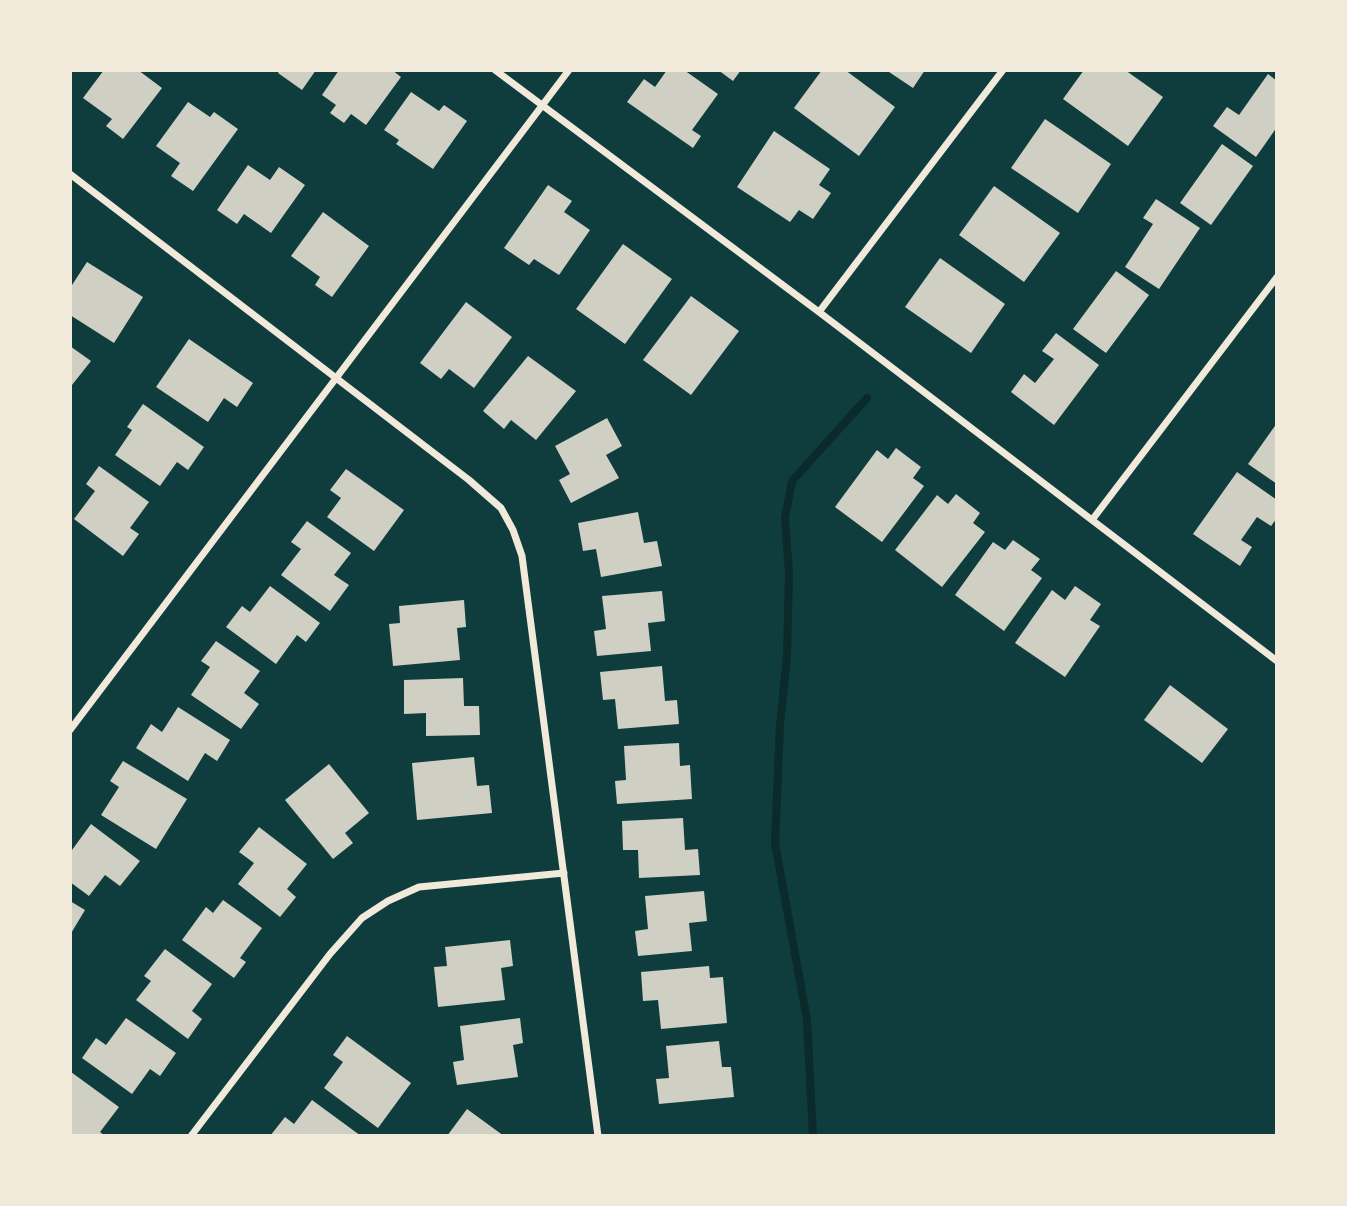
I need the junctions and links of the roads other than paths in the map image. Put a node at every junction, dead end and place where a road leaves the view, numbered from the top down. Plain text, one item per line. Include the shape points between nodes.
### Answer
1 (495, 70) edge
2 (569, 70) edge
3 (1003, 70) edge
4 (542, 106) junction
5 (70, 174) edge
6 (1277, 277) edge
7 (819, 312) junction
8 (336, 379) junction
9 (1092, 520) junction
10 (1277, 661) edge
11 (70, 730) edge
12 (564, 873) junction
13 (191, 1136) edge
14 (598, 1136) edge

1 - 4 street
2 - 4 street
3 - 7 street
4 - 7 street
4 - 8 street
5 - 8 street
6 - 9 street
7 - 9 street
8 - 11 street
8 - 12 street via 469,480 501,508 513,530 522,556
9 - 10 street
12 - 13 street via 418,887 362,918
12 - 14 street

